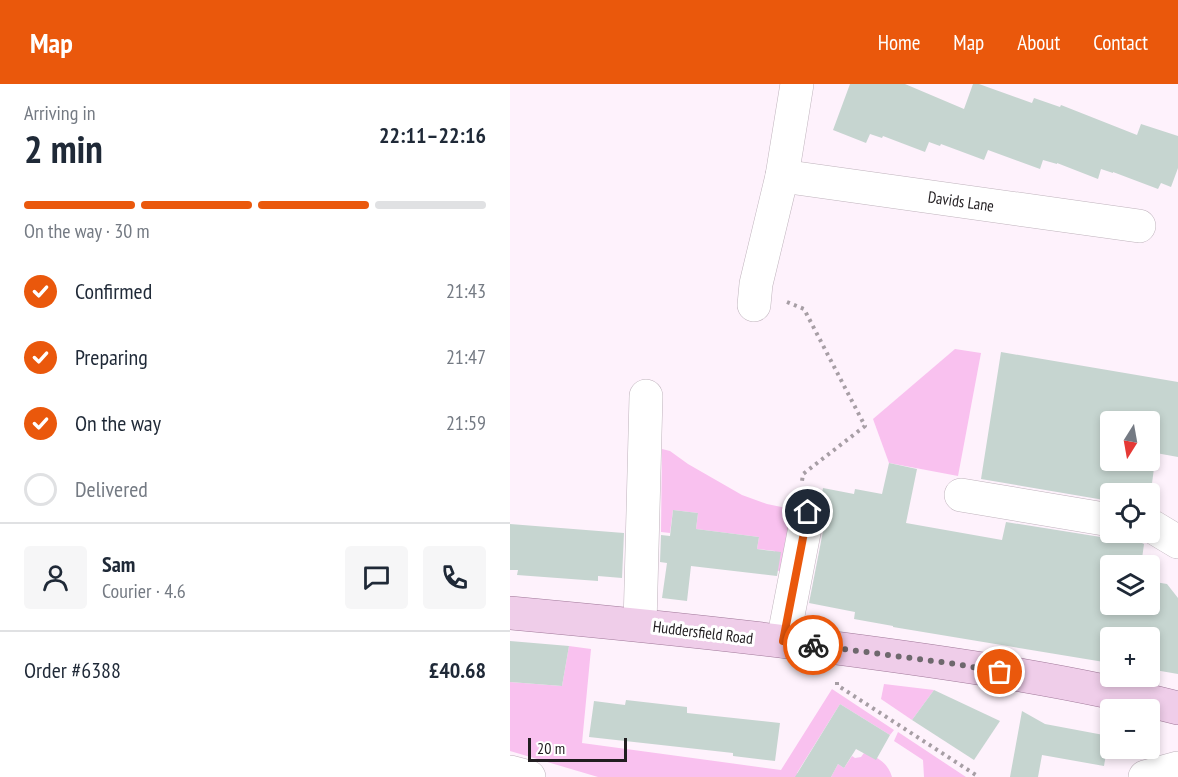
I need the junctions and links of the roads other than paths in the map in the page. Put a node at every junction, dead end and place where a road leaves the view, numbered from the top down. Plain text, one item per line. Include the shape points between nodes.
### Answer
1 (798, 84) edge
2 (782, 176) junction
3 (1139, 226) dead end
4 (755, 295) road end
5 (646, 396) dead end
6 (961, 495) dead end
7 (808, 512) road end
8 (1100, 518) edge
9 (1160, 531) edge
10 (1178, 542) edge
11 (510, 613) edge
12 (640, 625) junction
13 (783, 641) junction
14 (1178, 708) edge
15 (1178, 768) edge
16 (510, 772) edge
17 (529, 777) edge
18 (1145, 777) edge

1 - 2 street
2 - 3 street, Davids Lane
2 - 4 street
5 - 12 street
6 - 8 street
7 - 13 street
9 - 10 street
11 - 12 main road, Huddersfield Road
12 - 13 main road, Huddersfield Road
13 - 14 main road, Huddersfield Road via 956,664
15 - 18 street
16 - 17 street

